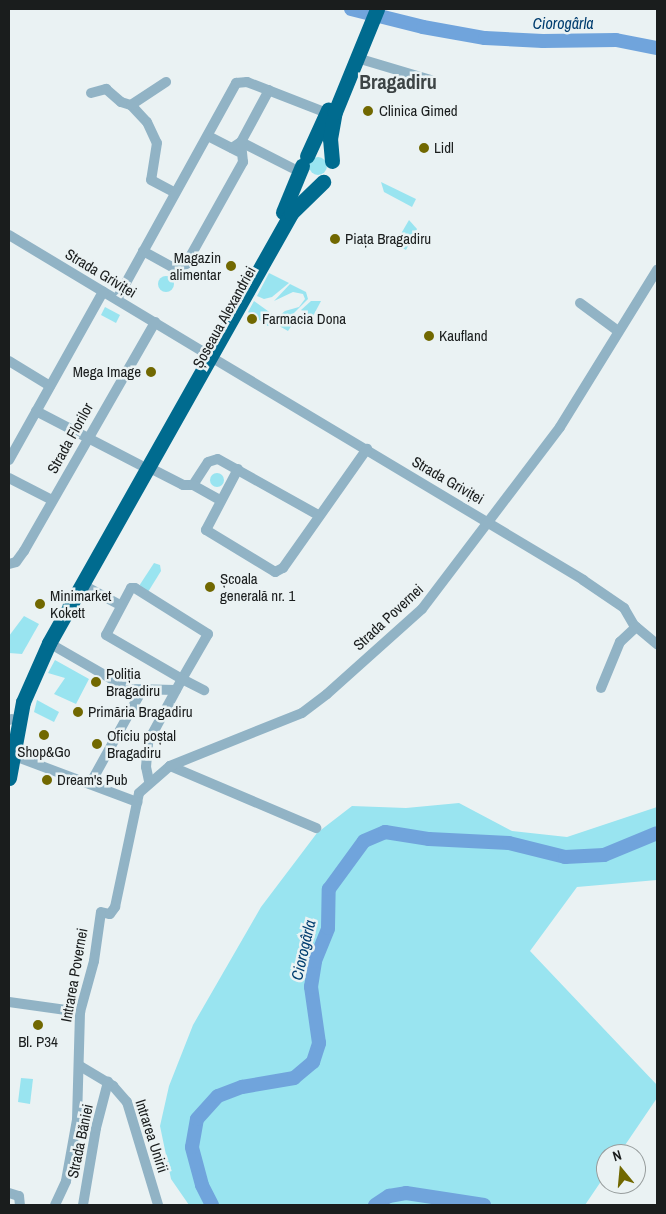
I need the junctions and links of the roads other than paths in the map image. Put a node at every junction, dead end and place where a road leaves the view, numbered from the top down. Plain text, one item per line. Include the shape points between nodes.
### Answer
1 (370, 9) edge
2 (377, 9) edge
3 (360, 41) junction
4 (357, 58) junction
5 (431, 80) dead end
6 (166, 82) dead end
7 (269, 90) junction
8 (91, 93) dead end
9 (131, 105) junction
10 (327, 113) junction
11 (208, 136) junction
12 (242, 142) junction
13 (232, 148) junction
14 (243, 154) junction
15 (332, 161) junction
16 (300, 163) junction
17 (323, 182) junction
18 (175, 194) junction
19 (9, 235) edge
20 (142, 251) junction
21 (657, 270) edge
22 (103, 292) junction
23 (116, 299) junction
24 (580, 303) dead end
25 (155, 322) junction
26 (618, 331) junction
27 (208, 354) junction
28 (9, 361) edge
29 (50, 386) junction
30 (36, 411) junction
31 (87, 437) junction
32 (367, 449) junction
33 (9, 460) edge
34 (144, 466) junction
35 (238, 469) junction
36 (9, 478) edge
37 (193, 485) junction
38 (52, 500) junction
39 (220, 500) junction
40 (318, 515) junction
41 (490, 522) junction
42 (9, 564) edge
43 (81, 584) junction
44 (120, 605) junction
45 (636, 627) junction
46 (49, 643) junction
47 (657, 644) edge
48 (182, 679) junction
49 (601, 688) dead end
50 (142, 690) junction
51 (176, 690) junction
52 (204, 690) dead end
53 (10, 724) edge
54 (12, 755) junction
55 (170, 766) junction
56 (9, 778) edge
57 (149, 781) junction
58 (90, 784) junction
59 (137, 801) junction
60 (316, 828) dead end
61 (9, 1002) edge
62 (80, 1012) junction
63 (80, 1066) junction
64 (108, 1082) junction
65 (9, 1193) edge
66 (20, 1205) edge
67 (55, 1205) edge
68 (83, 1205) edge
69 (158, 1205) edge

1 - 3 highway, Șoseaua Alexandriei
2 - 3 highway, Șoseaua Alexandriei
3 - 4 highway, Șoseaua Alexandriei
3 - 10 highway, Șoseaua Alexandriei
4 - 5 street
4 - 15 highway, Șoseaua Alexandriei via 335,112 330,139
6 - 9 street
7 - 10 street
7 - 11 street via 247,82 236,83
7 - 12 street
8 - 9 street via 106,88 121,102
9 - 18 street via 156,138 151,180
10 - 16 highway, Șoseaua Alexandriei
11 - 13 street
11 - 18 street
12 - 13 street
12 - 14 street
12 - 16 street
13 - 14 street
14 - 20 street via 242,162 183,267 174,268
15 - 16 highway via 320,152
15 - 17 highway, Șoseaua Alexandriei via 332,173
16 - 17 highway via 310,181
16 - 27 highway, Șoseaua Alexandriei via 284,210
17 - 27 highway, Șoseaua Alexandriei via 291,213
18 - 20 street
19 - 22 street, Strada Griviței
20 - 23 street
21 - 26 street, Strada Povernei
22 - 23 street, Strada Griviței
22 - 29 street
23 - 25 street, Strada Griviței
24 - 26 street
25 - 27 street, Strada Griviței
25 - 31 street, Strada Florilor
26 - 41 street, Strada Povernei via 560,427
27 - 32 street, Strada Griviței
27 - 34 highway, Șoseaua Alexandriei
28 - 29 street
29 - 30 street
30 - 31 street
30 - 33 street
31 - 34 street
31 - 38 street, Strada Florilor
32 - 40 street
32 - 41 street, Strada Griviței
34 - 37 street via 183,485
34 - 43 highway, Șoseaua Alexandriei
34 - 53 highway, Șoseaua Alexandriei via 30,662
35 - 37 street via 218,458 211,460
35 - 39 street
35 - 40 street
36 - 38 street
37 - 39 street
38 - 42 street, Strada Florilor via 17,561
39 - 40 street via 206,525 207,531 270,571 278,571 318,521
41 - 45 street, Strada Griviței via 613,600 629,614
41 - 55 street, Strada Povernei via 422,609 314,705 294,717
43 - 44 street
43 - 46 highway, Șoseaua Alexandriei
44 - 48 street via 106,635
44 - 48 street via 135,588 208,634
45 - 47 street, Strada Griviței
45 - 49 street via 620,642
46 - 50 street via 129,689
46 - 54 highway, Șoseaua Alexandriei via 23,702
48 - 51 street
48 - 52 street
50 - 51 street
50 - 58 street
51 - 57 street via 147,745
54 - 56 highway, Șoseaua Alexandriei
54 - 58 street
55 - 57 street, Strada Povernei
55 - 60 street
57 - 59 street, Strada Povernei
58 - 59 street
59 - 62 street, Intrarea Povernei via 115,907 110,914 101,912 94,961
61 - 62 street
62 - 63 street, Intrarea Povernei
63 - 64 street, Intrarea Unirii
63 - 67 street, Intrarea Povernei via 76,1131 66,1182
64 - 68 street, Strada Băniei via 96,1128
64 - 69 street, Intrarea Unirii via 124,1097 132,1112
65 - 66 street via 19,1196

